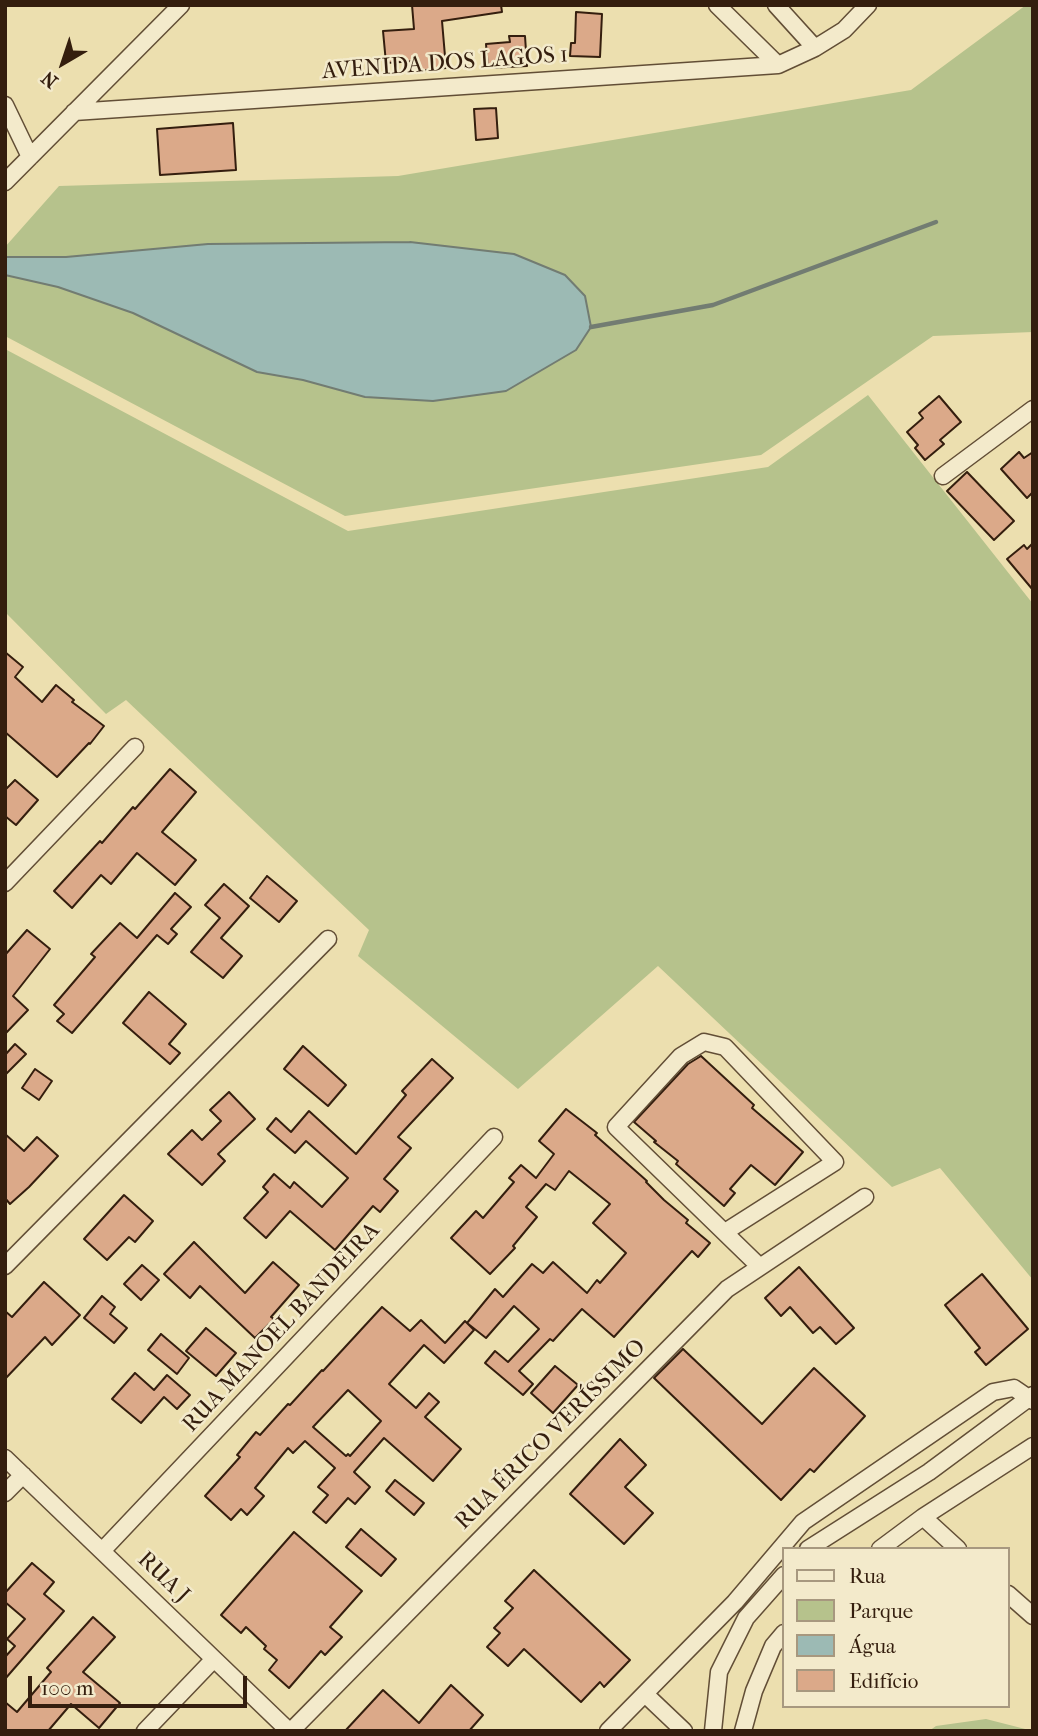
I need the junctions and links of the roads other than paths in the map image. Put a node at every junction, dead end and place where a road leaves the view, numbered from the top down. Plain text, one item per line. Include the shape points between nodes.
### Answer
1 (181, 5) edge
2 (717, 5) edge
3 (776, 5) edge
4 (868, 5) edge
5 (815, 48) junction
6 (778, 65) junction
7 (5, 105) edge
8 (74, 112) junction
9 (30, 157) junction
10 (5, 182) edge
11 (1033, 409) edge
12 (943, 476) dead end
13 (135, 747) dead end
14 (5, 883) edge
15 (328, 939) dead end
16 (494, 1137) dead end
17 (865, 1197) dead end
18 (725, 1233) junction
19 (5, 1266) edge
20 (759, 1266) junction
21 (1032, 1398) edge
22 (1033, 1446) edge
23 (909, 1448) junction
24 (5, 1458) edge
25 (929, 1472) junction
26 (23, 1475) junction
27 (5, 1493) edge
28 (923, 1517) junction
29 (811, 1547) edge
30 (883, 1547) edge
31 (956, 1547) edge
32 (102, 1551) junction
33 (782, 1577) edge
34 (1010, 1596) edge
35 (735, 1602) junction
36 (1033, 1616) edge
37 (746, 1618) junction
38 (782, 1635) edge
39 (214, 1659) junction
40 (645, 1694) junction
41 (145, 1731) edge
42 (290, 1731) edge
43 (608, 1731) edge
44 (684, 1731) edge
45 (713, 1731) edge
46 (743, 1731) edge

1 - 8 street
2 - 6 street
3 - 5 street
4 - 5 street, AVENIDA DOS LAGOS 1 via 844,30
5 - 6 street, AVENIDA DOS LAGOS 1
6 - 8 street, AVENIDA DOS LAGOS 1
7 - 9 street
8 - 9 street
9 - 10 street
11 - 12 street
13 - 14 street
15 - 19 street
16 - 32 street, RUA MANOEL BANDEIRA
17 - 20 street, RUA ÉRICO VERÍSSIMO
18 - 18 street via 616,1127 681,1056 704,1042 725,1047 835,1162
18 - 20 street
20 - 42 street, RUA ÉRICO VERÍSSIMO via 727,1289
21 - 23 street via 1014,1388 993,1392
21 - 25 street
22 - 28 street
23 - 25 street
23 - 35 street via 803,1522
24 - 26 street, RUA J
25 - 29 street
26 - 27 street
26 - 32 street, RUA J
28 - 30 street
28 - 31 street
32 - 39 street, RUA J
33 - 37 street
34 - 36 street
35 - 37 street
35 - 40 street
37 - 45 street via 719,1672
38 - 46 street via 754,1691
39 - 41 street
39 - 42 street, RUA J
40 - 43 street
40 - 44 street

